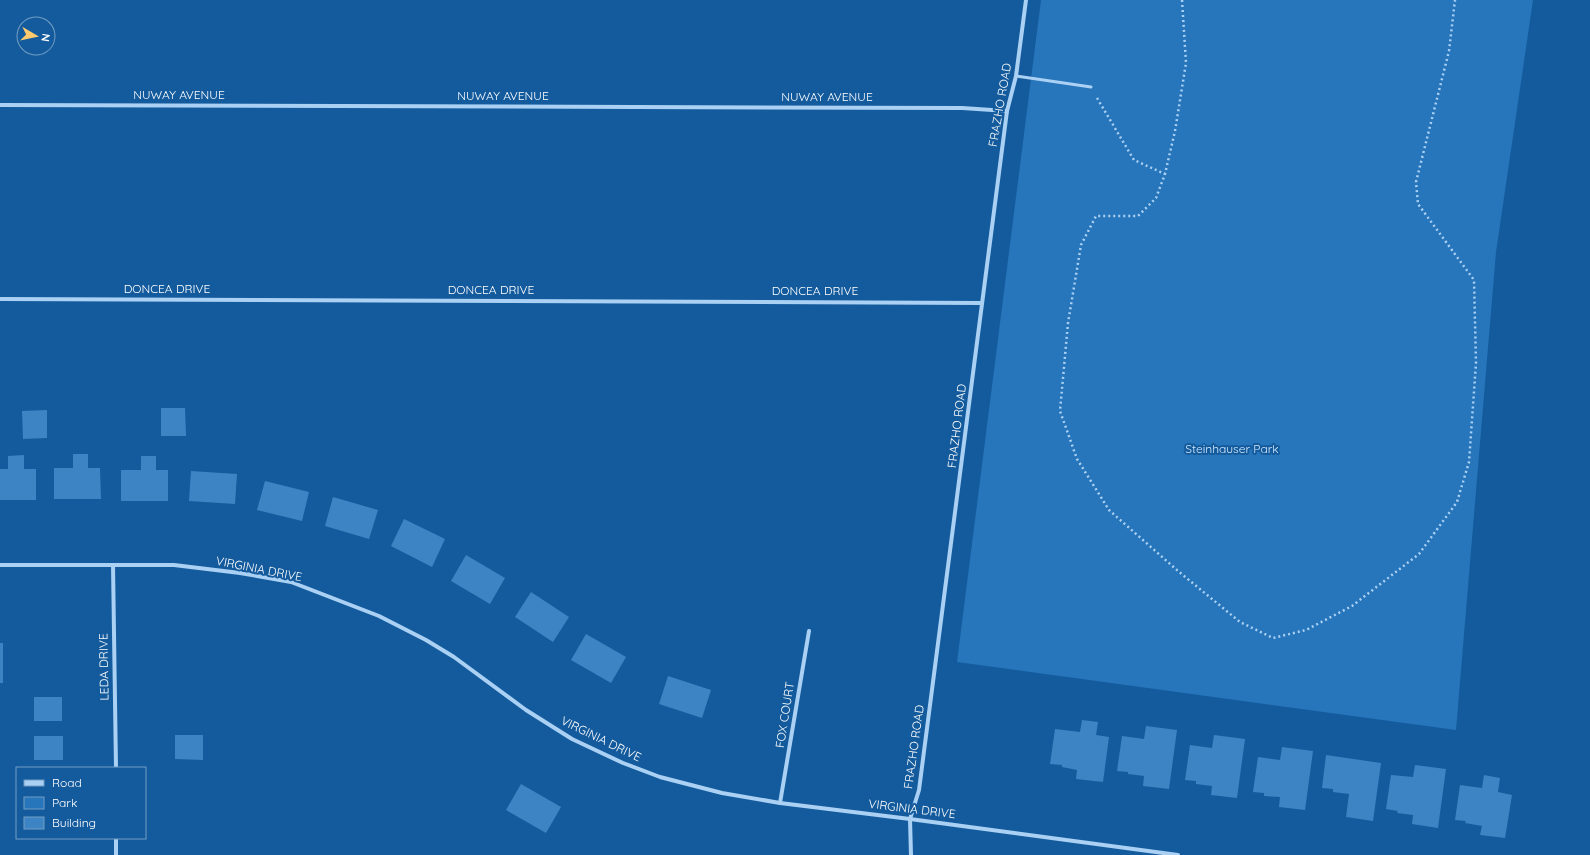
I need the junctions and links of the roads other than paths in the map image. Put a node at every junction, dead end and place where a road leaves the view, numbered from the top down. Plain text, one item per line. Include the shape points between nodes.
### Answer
1 (1026, 0) edge
2 (1016, 76) junction
3 (1091, 87) road end
4 (0, 105) edge
5 (1007, 111) junction
6 (0, 299) edge
7 (982, 303) junction
8 (0, 565) edge
9 (113, 565) junction
10 (809, 631) dead end
11 (116, 767) edge
12 (780, 803) junction
13 (910, 819) junction
14 (116, 839) edge
15 (116, 855) edge
16 (911, 855) edge
17 (1178, 855) edge

1 - 2 street, FRAZHO ROAD
2 - 3 lane
2 - 5 street, FRAZHO ROAD
4 - 5 street, NUWAY AVENUE via 962,108
5 - 7 street, FRAZHO ROAD
6 - 7 street, DONCEA DRIVE
7 - 13 street, FRAZHO ROAD via 919,790
8 - 9 street, VIRGINIA DRIVE
9 - 11 street, LEDA DRIVE
9 - 12 street, VIRGINIA DRIVE via 174,565 291,582 379,616 426,640 572,739 623,763 660,777 722,793
10 - 12 street, FOX COURT
12 - 13 street, VIRGINIA DRIVE
13 - 16 street, FRAZHO ROAD
13 - 17 street, VIRGINIA DRIVE
14 - 15 street

